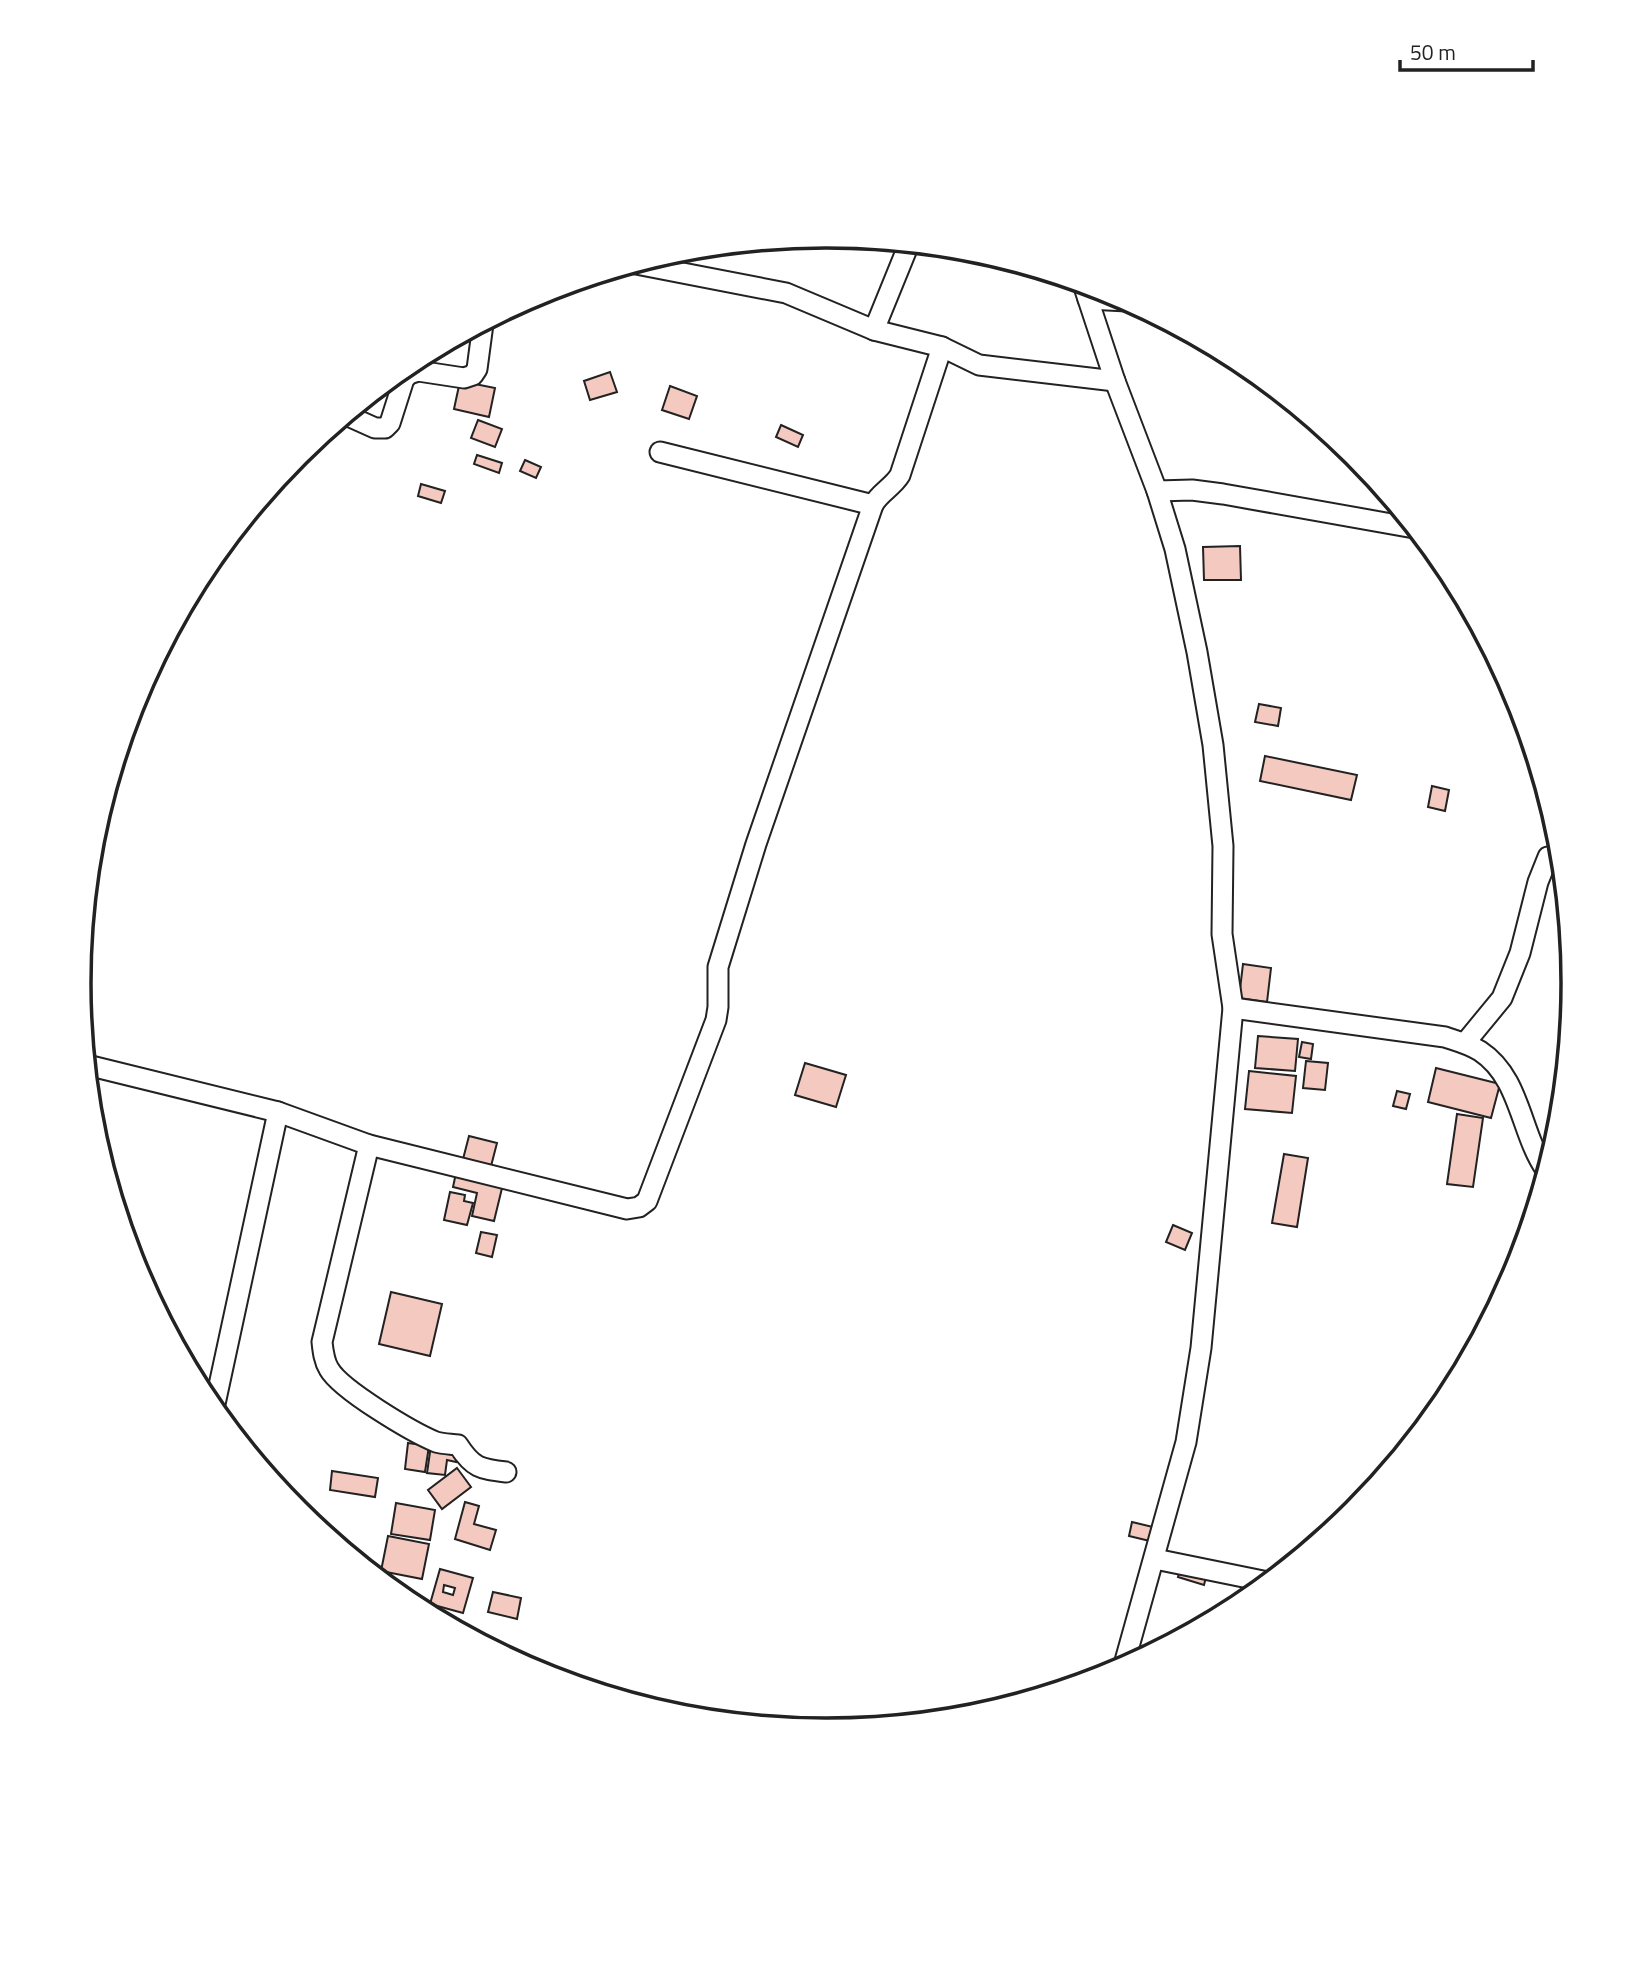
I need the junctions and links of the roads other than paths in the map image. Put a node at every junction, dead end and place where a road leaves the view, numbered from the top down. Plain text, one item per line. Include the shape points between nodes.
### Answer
1 (905, 253) edge
2 (659, 269) edge
3 (1087, 297) edge
4 (874, 330) junction
5 (482, 335) edge
6 (942, 347) junction
7 (419, 371) edge
8 (1115, 381) junction
9 (403, 383) edge
10 (355, 419) edge
11 (660, 452) dead end
12 (1157, 491) junction
13 (873, 505) junction
14 (1401, 526) edge
15 (1550, 857) edge
16 (1233, 1008) junction
17 (1465, 1043) junction
18 (96, 1067) edge
19 (278, 1112) junction
20 (369, 1145) junction
21 (1540, 1158) edge
22 (217, 1395) edge
23 (506, 1472) dead end
24 (1155, 1559) junction
25 (1255, 1580) edge
26 (1127, 1654) edge

1 - 4 street
2 - 4 street via 786,293
3 - 8 street
4 - 6 street
5 - 7 street via 473,375 464,378
6 - 8 street via 979,365
6 - 13 street via 900,475
8 - 12 street
9 - 10 street via 385,428
11 - 13 street
12 - 14 street via 1223,494
12 - 16 street via 1175,548 1213,745 1223,846 1222,934
13 - 20 street via 722,955 716,1020 647,1201 627,1209
15 - 17 street via 1502,998
16 - 17 street
16 - 24 street via 1201,1348 1186,1443
17 - 21 street via 1498,1067 1511,1087
18 - 19 street
19 - 20 street
19 - 22 street
20 - 23 street via 322,1342 329,1369 342,1384 383,1412 439,1443 458,1445 480,1469
24 - 25 street
24 - 26 street

